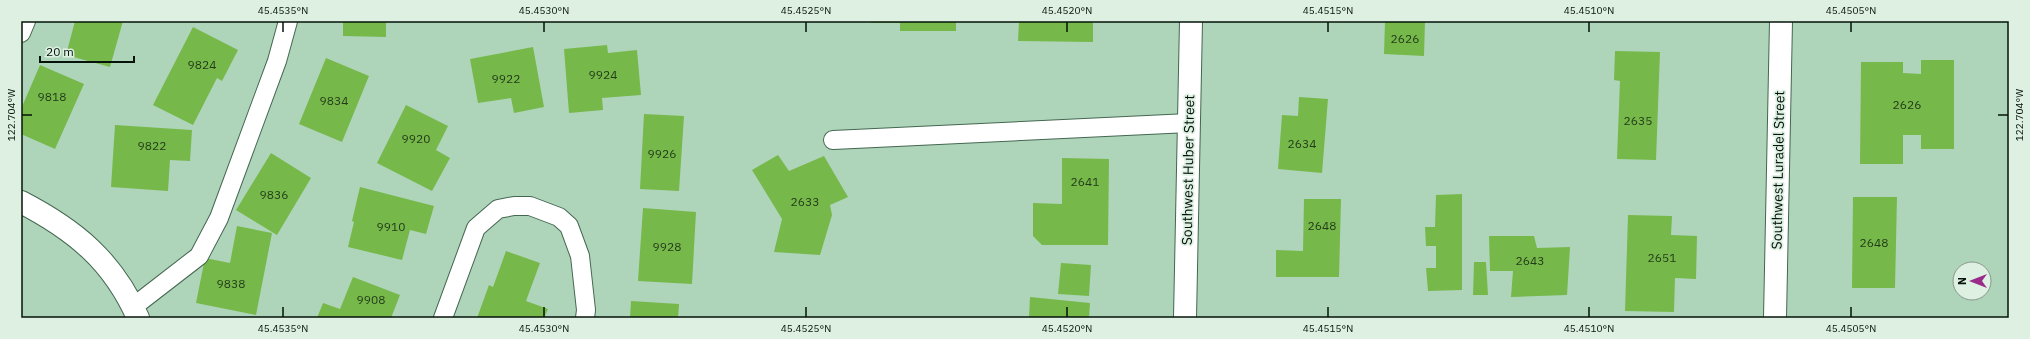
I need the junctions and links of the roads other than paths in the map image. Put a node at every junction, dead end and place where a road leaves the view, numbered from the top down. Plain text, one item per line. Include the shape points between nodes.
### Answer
1 (26, 21) edge
2 (288, 21) edge
3 (1191, 21) edge
4 (1780, 21) edge
5 (21, 33) edge
6 (1189, 123) junction
7 (833, 140) dead end
8 (21, 202) edge
9 (136, 313) edge
10 (443, 318) edge
11 (585, 318) edge
12 (1185, 318) edge
13 (1775, 318) edge

1 - 5 lane
2 - 9 lane via 277,61 219,218 198,256
3 - 6 street, Southwest Huber Street
4 - 13 street, Southwest Luradel Street
6 - 7 lane
6 - 12 street, Southwest Huber Street
8 - 9 street via 79,238 111,270
10 - 11 lane via 476,228 498,209 514,206 530,206 559,217 570,226 580,256

